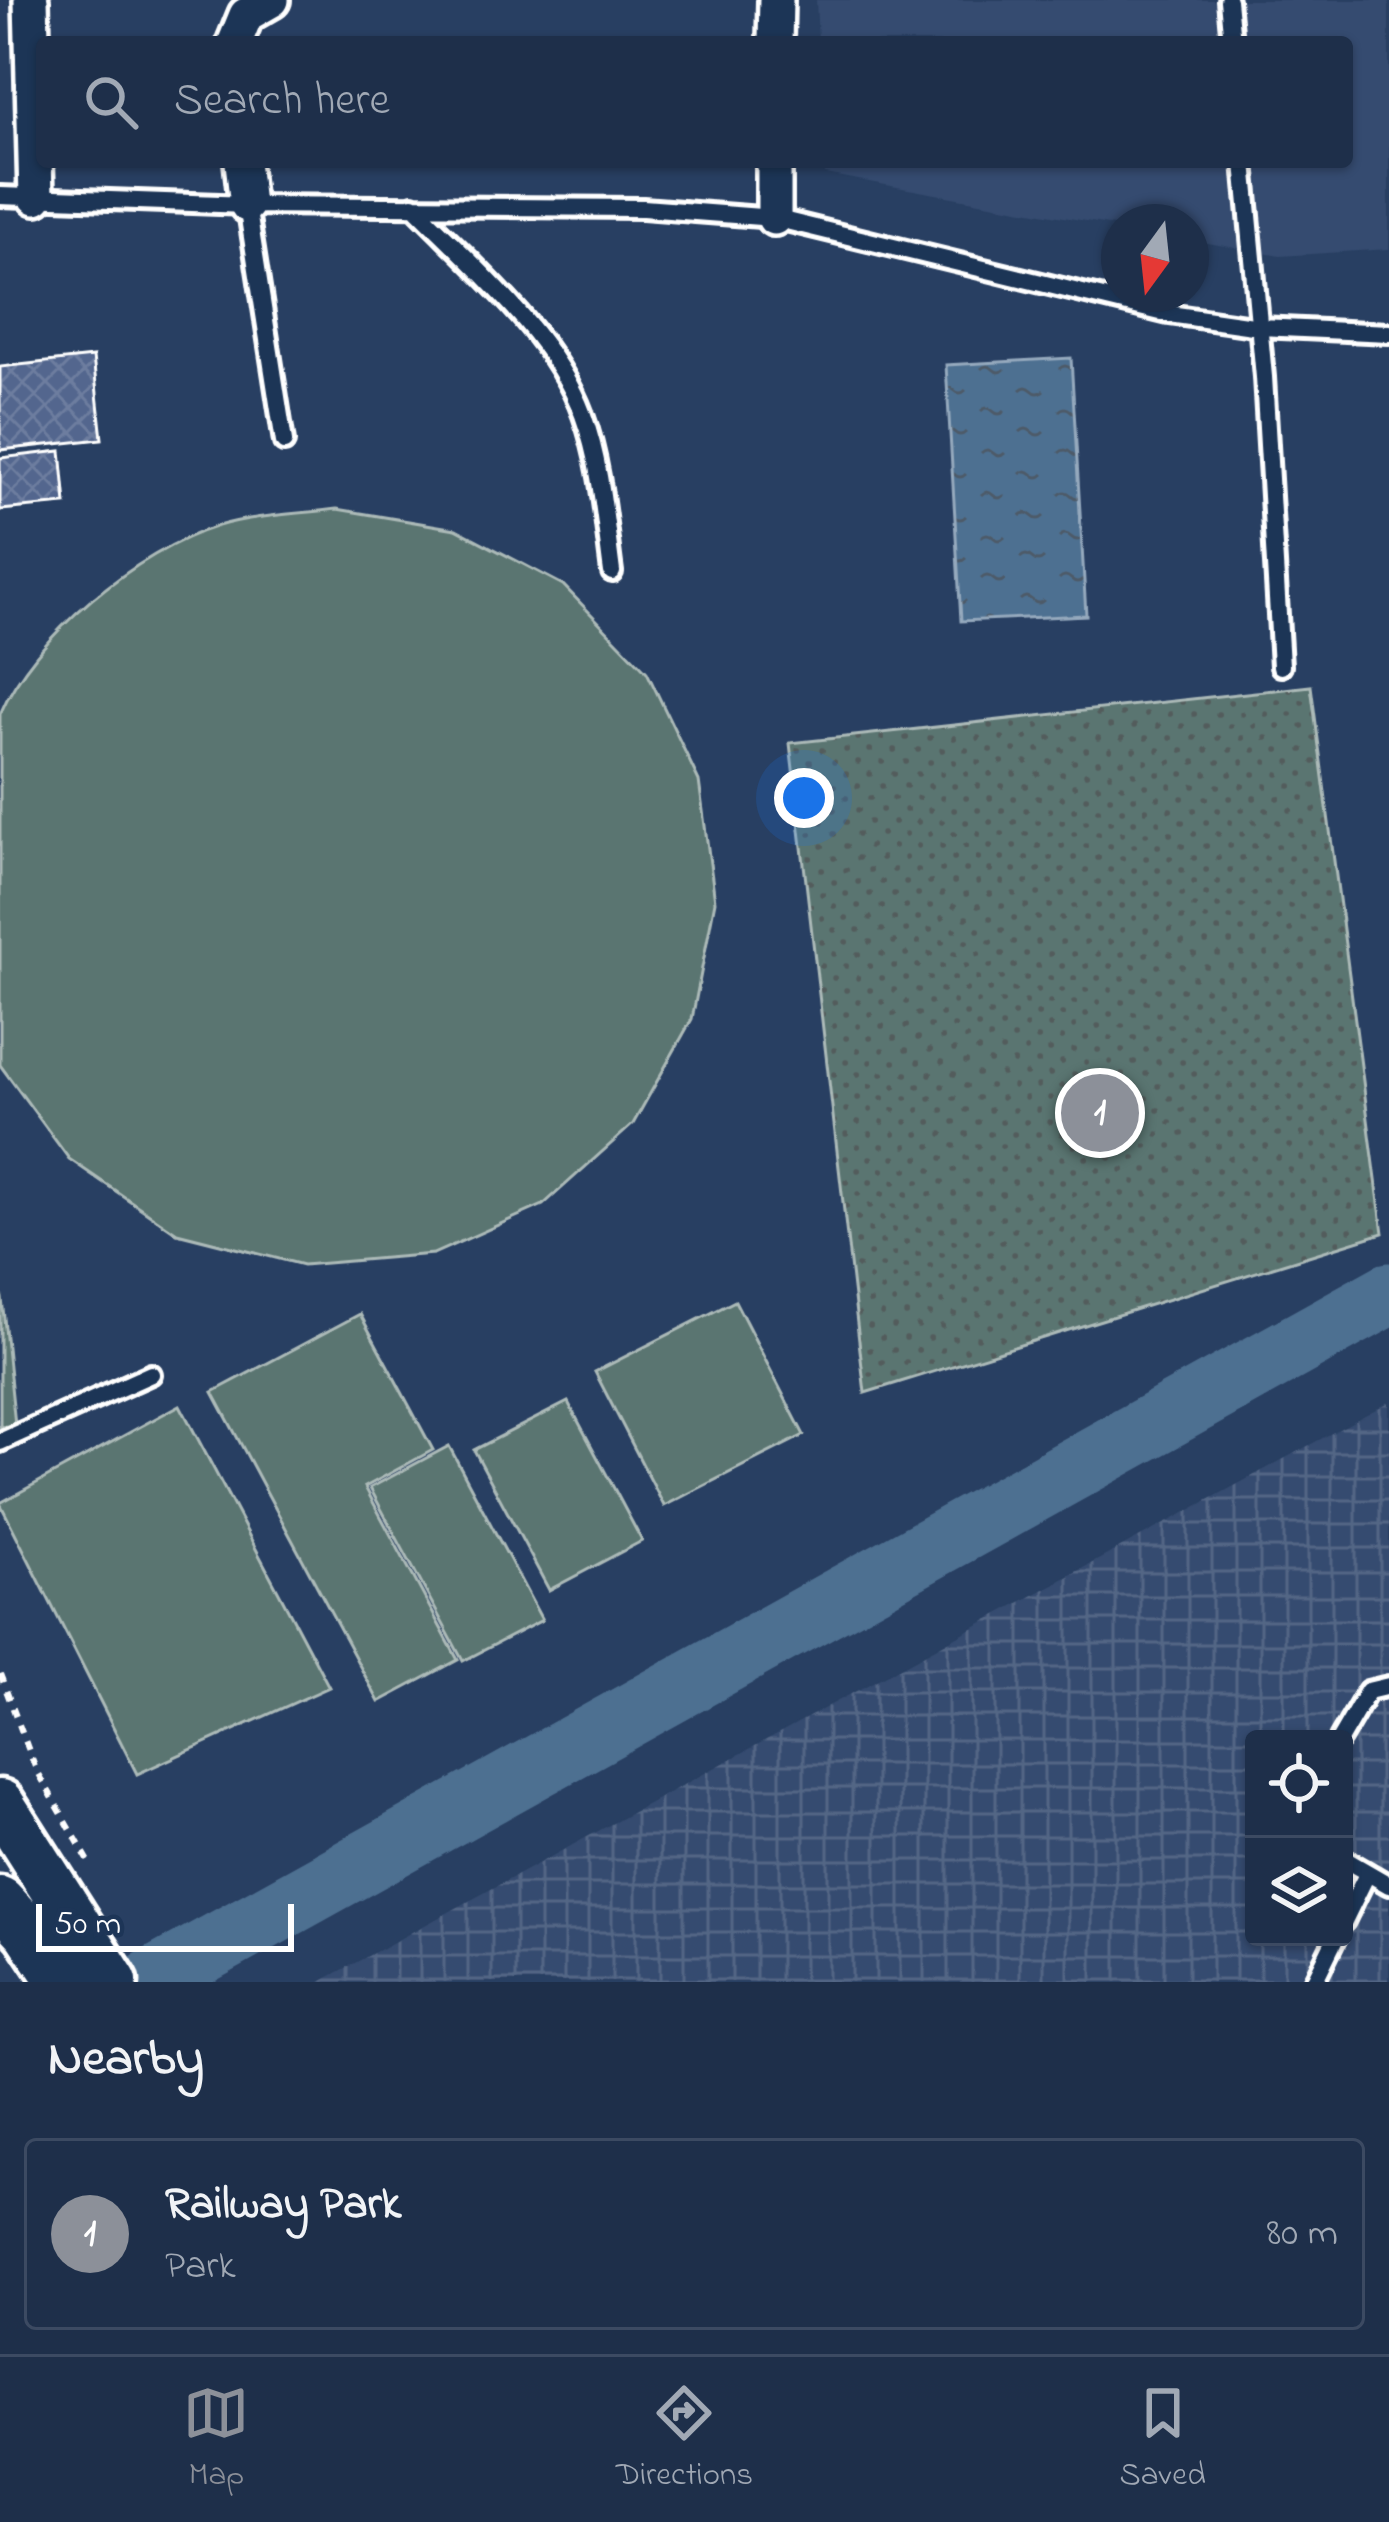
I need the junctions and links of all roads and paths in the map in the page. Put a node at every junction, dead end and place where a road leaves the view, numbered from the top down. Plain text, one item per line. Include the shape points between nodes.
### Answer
1 (31, 0) edge
2 (272, 0) edge
3 (776, 0) edge
4 (1228, 0) edge
5 (237, 36) edge
6 (775, 36) edge
7 (1231, 36) edge
8 (243, 168) edge
9 (774, 168) edge
10 (1245, 168) edge
11 (0, 196) edge
12 (36, 197) junction
13 (247, 205) junction
14 (413, 205) junction
15 (774, 218) junction
16 (1259, 328) junction
17 (1389, 333) edge
18 (284, 442) dead end
19 (612, 572) dead end
20 (1282, 666) dead end
21 (151, 1374) dead end
22 (0, 1442) edge
23 (0, 1674) edge
24 (1389, 1686) edge
25 (1345, 1730) edge
26 (0, 1804) edge
27 (1353, 1864) edge
28 (1367, 1874) junction
29 (1389, 1885) edge
30 (1353, 1903) edge
31 (49, 1905) edge
32 (1332, 1946) edge
33 (62, 1982) edge
34 (113, 1982) edge
35 (1314, 1982) edge

1 - 12 street
2 - 5 street via 246,15
3 - 6 street
4 - 7 lane
8 - 13 street
9 - 15 street
10 - 16 lane
11 - 12 lane
12 - 13 lane
13 - 14 lane
13 - 18 lane
14 - 15 lane
14 - 19 lane via 562,371 598,470
15 - 16 lane via 1169,314
16 - 17 lane
16 - 20 lane
21 - 22 lane
23 - 31 path via 35,1767
24 - 25 lane via 1368,1691
26 - 31 main road
27 - 28 lane
28 - 29 lane
28 - 30 lane
31 - 33 main road
31 - 34 main road
32 - 35 lane

